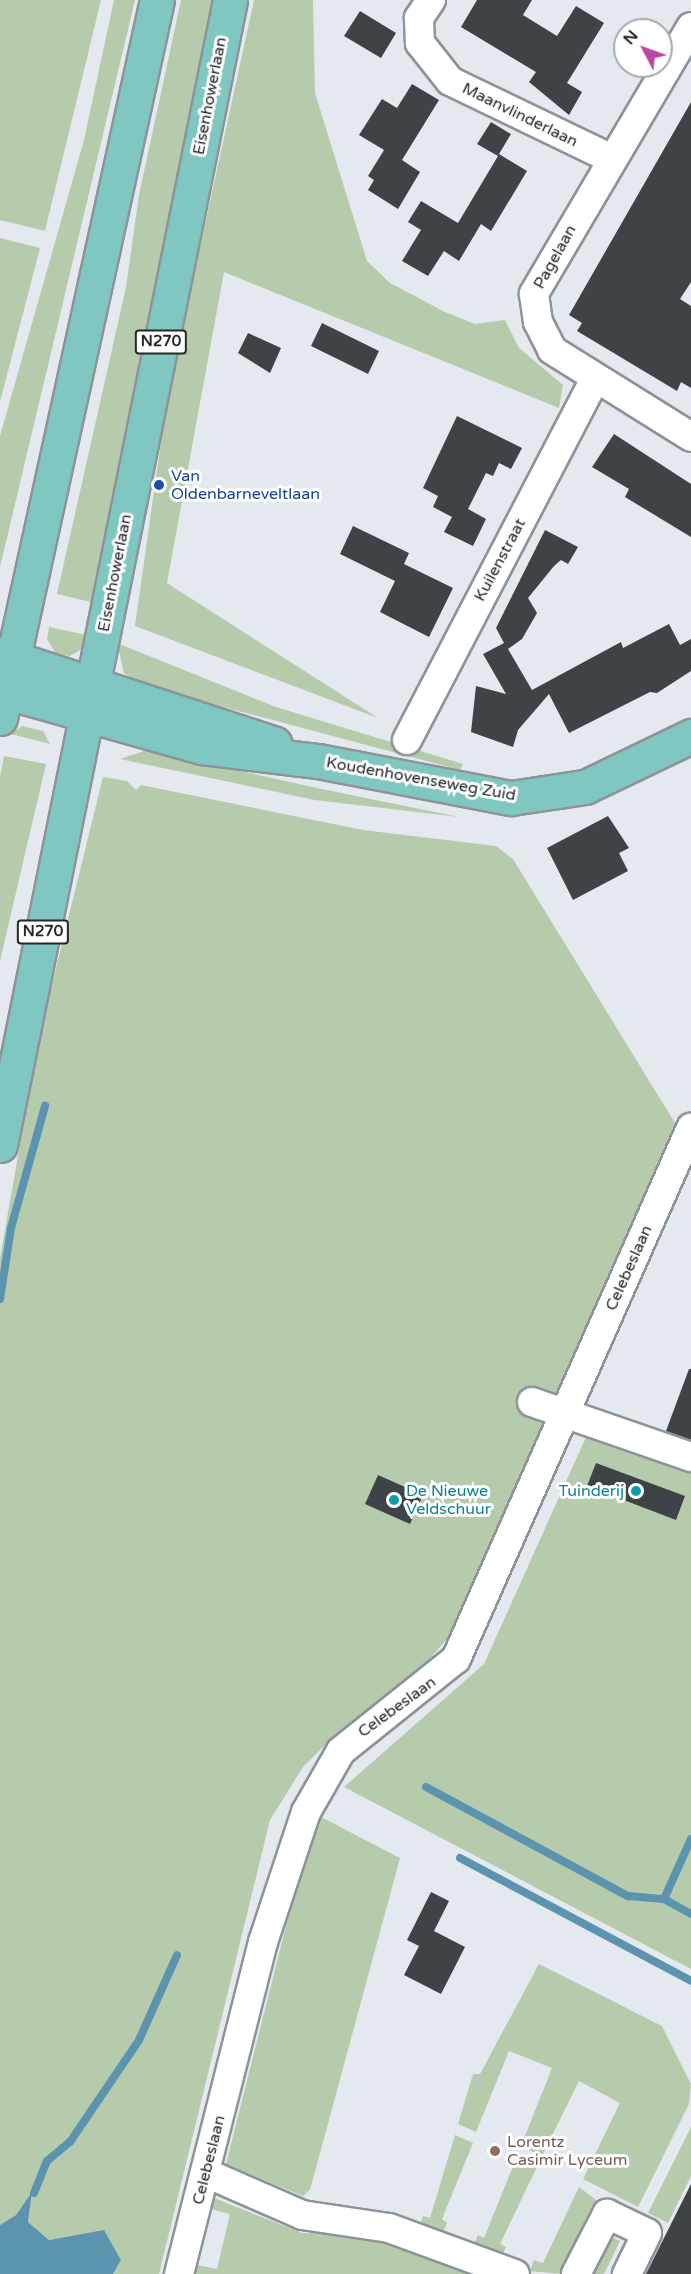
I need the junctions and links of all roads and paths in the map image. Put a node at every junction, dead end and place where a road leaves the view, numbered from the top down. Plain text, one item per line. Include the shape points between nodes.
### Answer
1 (157, 0) edge
2 (230, 0) edge
3 (431, 0) edge
4 (691, 27) edge
5 (612, 159) junction
6 (594, 381) junction
7 (691, 437) edge
8 (7, 655) edge
9 (94, 684) junction
10 (2, 700) edge
11 (86, 718) junction
12 (691, 736) edge
13 (407, 740) dead end
14 (318, 761) junction
15 (691, 1128) edge
16 (0, 1146) edge
17 (532, 1402) dead end
18 (563, 1415) junction
19 (691, 1457) edge
20 (206, 2173) junction
21 (179, 2274) edge
22 (515, 2274) edge
23 (576, 2274) edge
24 (627, 2274) edge

1 - 8 main road
2 - 9 main road, Eisenhowerlaan / N270
3 - 5 street, Maanvlinderlaan via 419,18 420,44 450,81
4 - 5 street, Pagelaan
5 - 6 street, Pagelaan via 534,294 538,322 552,350
6 - 7 street, Pagelaan
6 - 13 street, Kuilenstraat
8 - 9 main road, Koudenhovenseweg Zuid
8 - 10 main road
9 - 11 main road, Eisenhowerlaan / N270
9 - 14 main road, Koudenhovenseweg Zuid via 214,720
10 - 11 main road, Koudenhovenseweg Zuid
11 - 14 main road, Koudenhovenseweg Zuid via 202,747
11 - 16 main road, Eisenhowerlaan / N270
12 - 14 main road, Koudenhovenseweg Zuid via 585,787 518,798
15 - 18 street, Celebeslaan
17 - 18 street
18 - 19 street
18 - 20 street, Celebeslaan via 456,1659 341,1751 306,1812 263,1942
20 - 21 street, Celebeslaan
20 - 22 street via 302,2216 389,2228
23 - 24 street via 607,2214 647,2233

